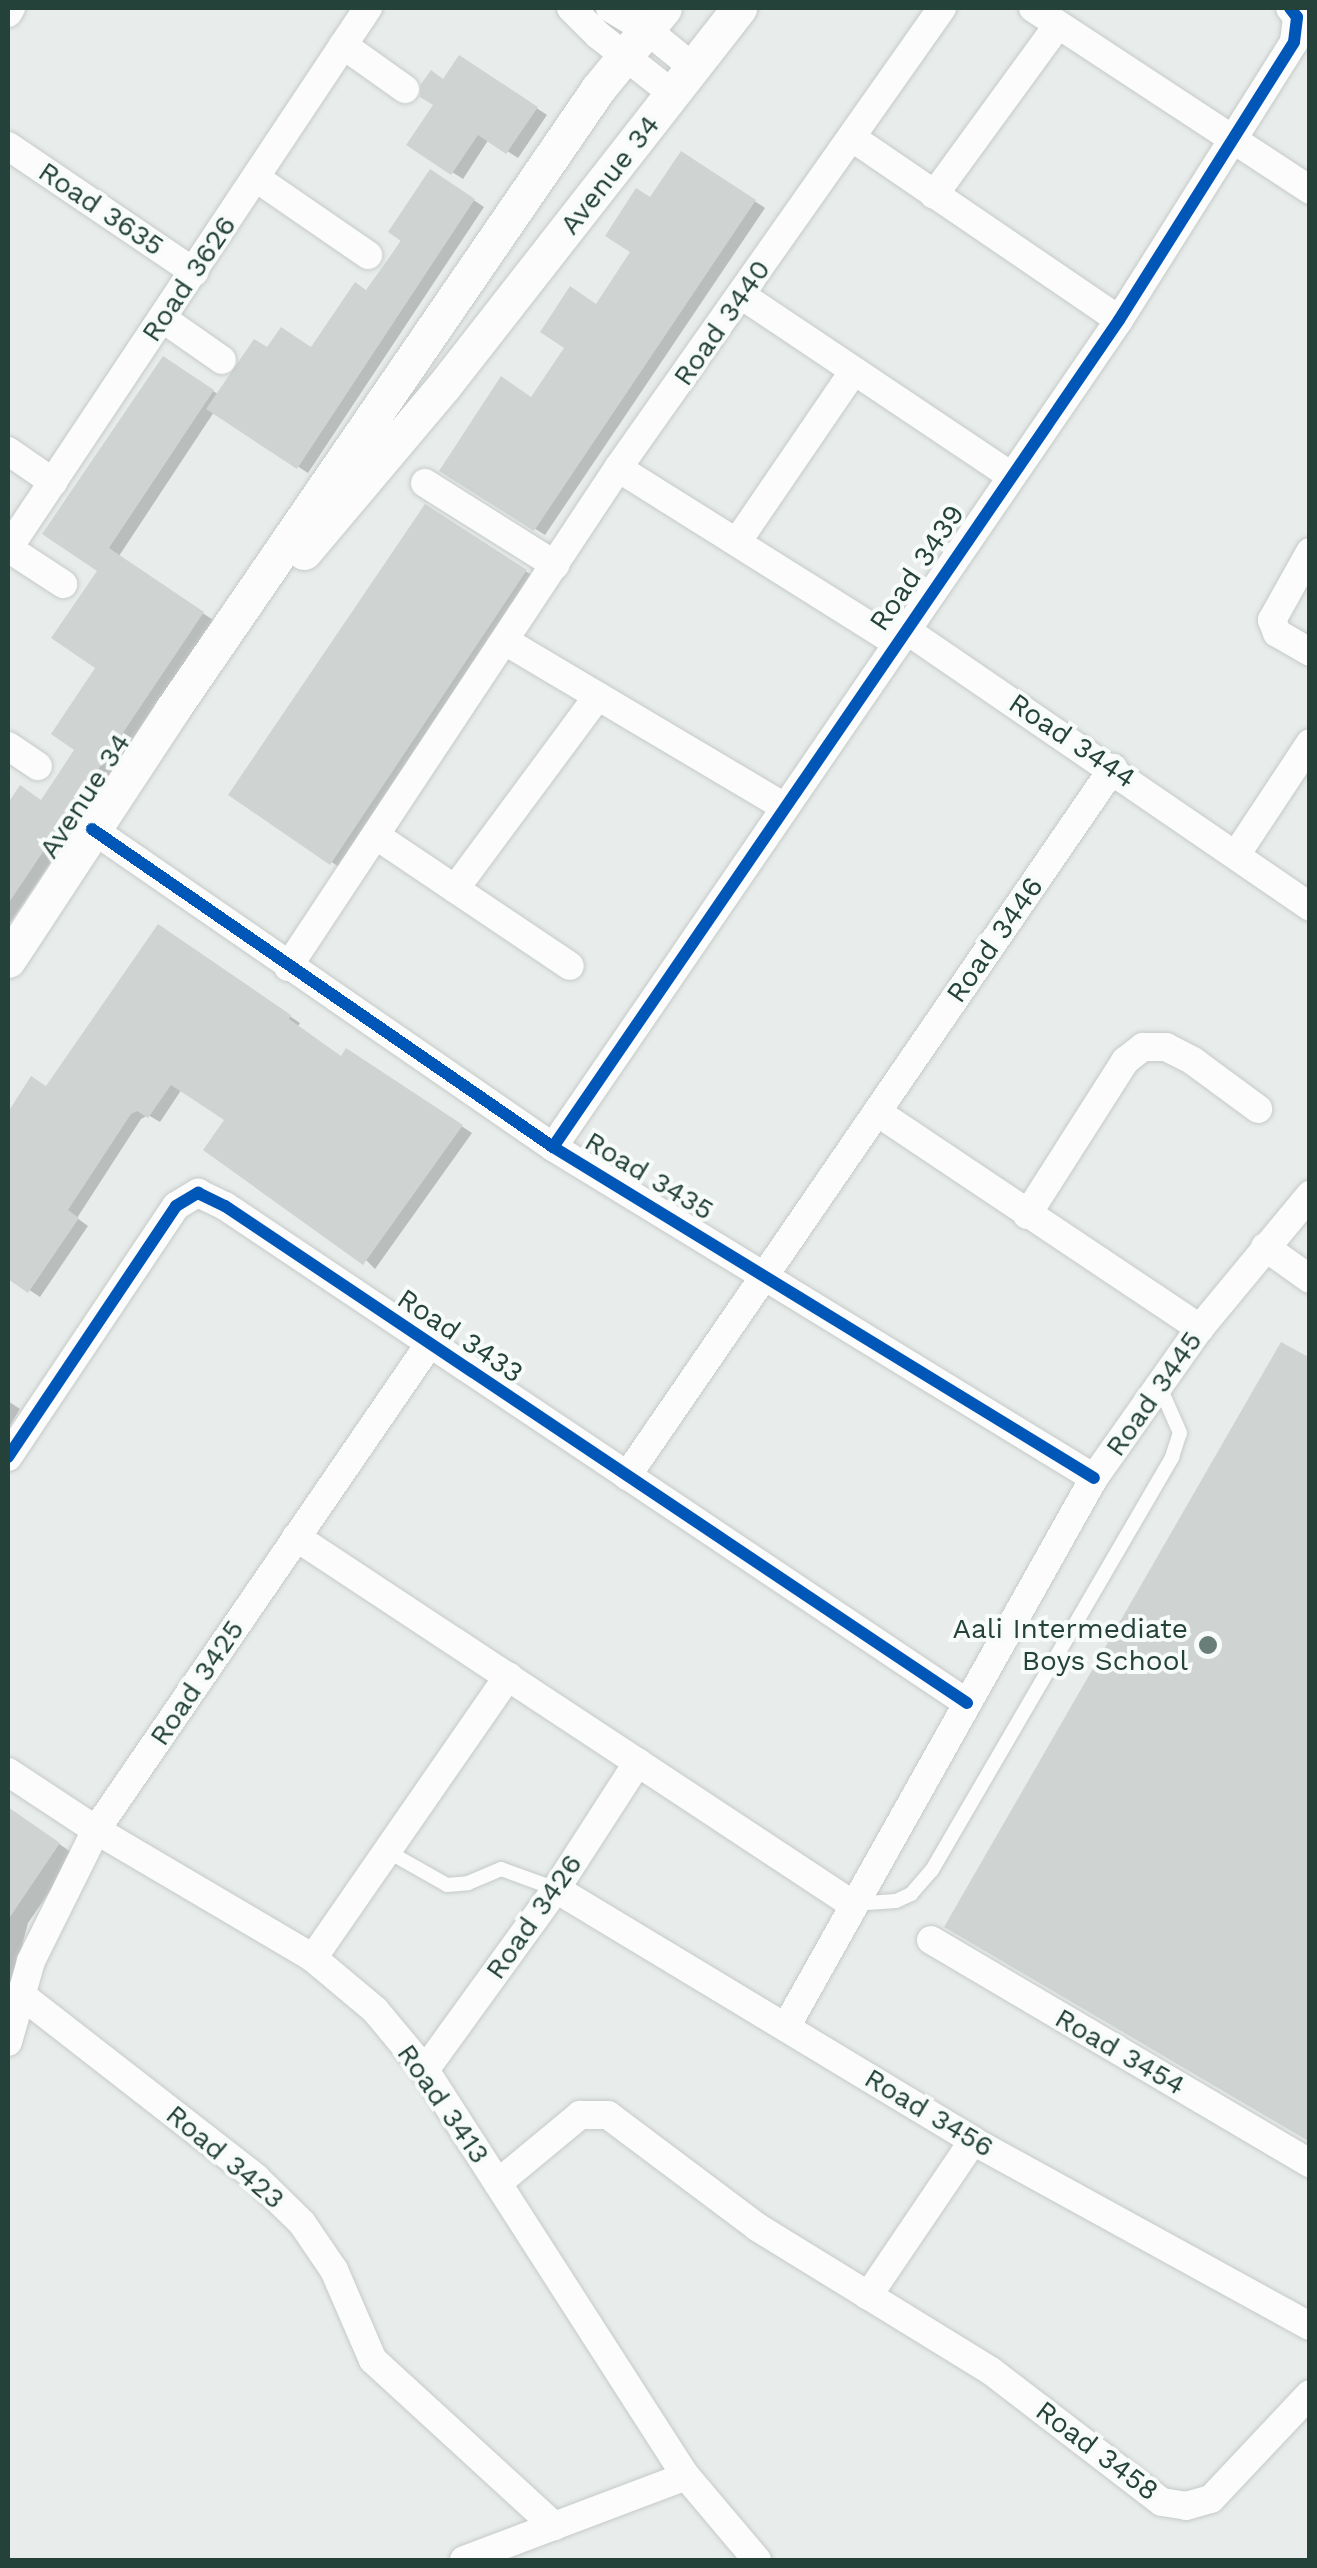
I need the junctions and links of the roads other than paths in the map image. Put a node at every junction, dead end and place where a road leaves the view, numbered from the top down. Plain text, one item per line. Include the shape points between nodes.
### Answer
1 (368, 8) edge
2 (571, 8) edge
3 (610, 8) edge
4 (739, 8) edge
5 (942, 8) edge
6 (1033, 8) edge
7 (1290, 8) edge
8 (1058, 26) junction
9 (646, 31) edge
10 (344, 45) junction
11 (683, 81) junction
12 (404, 89) dead end
13 (1232, 137) junction
14 (854, 139) junction
15 (8, 146) edge
16 (256, 178) junction
17 (1310, 190) edge
18 (934, 195) junction
19 (368, 255) dead end
20 (194, 272) junction
21 (742, 295) junction
22 (162, 318) junction
23 (1118, 320) junction
24 (222, 360) dead end
25 (853, 372) junction
26 (8, 450) edge
27 (618, 468) junction
28 (1010, 475) junction
29 (53, 482) junction
30 (425, 483) dead end
31 (736, 542) junction
32 (8, 548) edge
33 (1310, 552) edge
34 (555, 565) junction
35 (63, 584) dead end
36 (901, 636) junction
37 (505, 642) junction
38 (1310, 652) edge
39 (598, 696) junction
40 (172, 710) junction
41 (1310, 743) edge
42 (8, 746) edge
43 (38, 766) dead end
44 (1113, 768) junction
45 (785, 807) junction
46 (92, 829) junction
47 (378, 837) junction
48 (1236, 855) junction
49 (455, 889) junction
50 (1310, 907) edge
51 (8, 960) edge
52 (288, 966) junction
53 (570, 966) dead end
54 (1258, 1109) dead end
55 (876, 1112) junction
56 (553, 1147) junction
57 (1310, 1195) edge
58 (1027, 1215) junction
59 (1264, 1247) junction
60 (764, 1276) junction
61 (1310, 1278) edge
62 (1200, 1328) junction
63 (428, 1346) junction
64 (1159, 1386) junction
65 (8, 1458) edge
66 (627, 1476) junction
67 (1094, 1478) junction
68 (296, 1537) junction
69 (508, 1676) junction
70 (967, 1703) junction
71 (638, 1762) junction
72 (8, 1772) edge
73 (96, 1830) junction
74 (387, 1851) junction
75 (556, 1889) junction
76 (852, 1904) junction
77 (931, 1940) dead end
78 (313, 1958) junction
79 (20, 1994) junction
80 (786, 2027) junction
81 (8, 2042) edge
82 (426, 2070) junction
83 (974, 2142) junction
84 (1310, 2163) edge
85 (498, 2183) junction
86 (868, 2296) junction
87 (1310, 2326) edge
88 (1310, 2394) edge
89 (686, 2476) junction
90 (554, 2526) junction
91 (464, 2560) edge
92 (757, 2560) edge

1 - 10 street, Road 3626
2 - 9 street via 598,35
3 - 9 street
4 - 11 street, Avenue 34
5 - 14 street, Road 3440
6 - 8 street
7 - 13 street, Road 3439 via 1297,17 1294,42
8 - 13 street
8 - 18 street
9 - 11 street
9 - 40 street, Avenue 34 via 598,89
10 - 12 street
10 - 16 street, Road 3626
11 - 40 street, Avenue 34 via 443,387
13 - 17 street
13 - 23 street, Road 3439
14 - 18 street
14 - 21 street, Road 3440
15 - 20 street, Road 3635
16 - 19 street
16 - 20 street, Road 3626
18 - 23 street
20 - 22 street, Road 3626
21 - 25 street
21 - 27 street, Road 3440
22 - 24 street
22 - 29 street, Road 3626
23 - 28 street, Road 3439
25 - 28 street
25 - 31 street
26 - 29 street
27 - 31 street, Road 3444
27 - 34 street, Road 3440
28 - 36 street, Road 3439
29 - 32 street, Road 3626
30 - 34 street
31 - 36 street, Road 3444
32 - 35 street
33 - 38 street via 1272,612 1277,633
34 - 37 street, Road 3440
36 - 44 street, Road 3444
36 - 45 street, Road 3439
37 - 39 street
37 - 47 street, Road 3440
39 - 45 street
39 - 49 street
40 - 46 street, Avenue 34
41 - 48 street
42 - 43 street
44 - 48 street, Road 3444
44 - 55 street, Road 3446
45 - 56 street, Road 3439
46 - 51 street, Avenue 34
46 - 52 street, Road 3435
47 - 49 street
47 - 52 street, Road 3440
48 - 50 street, Road 3444
49 - 53 street
52 - 56 street, Road 3435
54 - 58 street via 1194,1060 1166,1047 1143,1048 1125,1061
55 - 58 street
55 - 60 street, Road 3446
56 - 60 street, Road 3435
57 - 59 street, Road 3445
58 - 62 street
59 - 61 street
59 - 62 street, Road 3445
60 - 66 street
60 - 67 street, Road 3435
62 - 64 street, Road 3445
63 - 65 street, Road 3433 via 198,1193 176,1206
63 - 66 street, Road 3433
63 - 68 street, Road 3425
64 - 67 street, Road 3445
64 - 76 lane via 1178,1420 1177,1446 932,1870 896,1901
66 - 70 street, Road 3433
67 - 70 street, Road 3445
68 - 69 street
68 - 73 street, Road 3425
69 - 71 street
69 - 74 street
70 - 76 street, Road 3445
71 - 75 street, Road 3426
71 - 76 street
72 - 73 street, Road 3413
73 - 78 street, Road 3413
73 - 79 street, Road 3425
74 - 75 lane via 447,1885 501,1869
74 - 78 street
75 - 80 street, Road 3456
75 - 82 street, Road 3426
76 - 80 street, Road 3445
77 - 84 street, Road 3454
78 - 82 street, Road 3413 via 374,2010
79 - 81 street, Road 3425
79 - 90 street, Road 3423 via 256,2178 334,2270 374,2360
80 - 83 street, Road 3456
82 - 85 street, Road 3413
83 - 86 street
83 - 87 street, Road 3456
85 - 86 street, Road 3458 via 580,2115 608,2116 758,2227
85 - 89 street, Road 3413
86 - 88 street, Road 3458 via 992,2371 1162,2502 1186,2506 1211,2499
89 - 90 street
89 - 92 street, Road 3413
90 - 91 street

